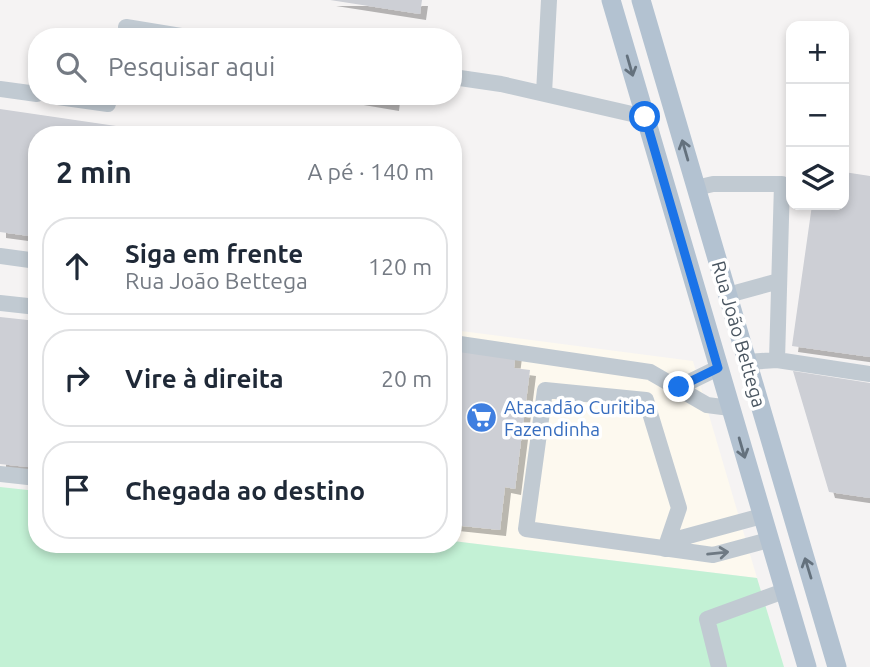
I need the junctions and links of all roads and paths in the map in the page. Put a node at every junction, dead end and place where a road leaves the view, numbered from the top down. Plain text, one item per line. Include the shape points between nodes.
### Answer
1 (549, 0) edge
2 (611, 0) edge
3 (641, 0) edge
4 (126, 27) dead end
5 (132, 28) edge
6 (462, 79) edge
7 (0, 89) edge
8 (28, 93) edge
9 (544, 93) junction
10 (674, 111) junction
11 (645, 117) junction
12 (696, 188) junction
13 (0, 256) edge
14 (28, 260) edge
15 (779, 281) junction
16 (728, 295) junction
17 (0, 303) edge
18 (28, 306) edge
19 (462, 344) edge
20 (777, 360) junction
21 (747, 362) junction
22 (718, 368) junction
23 (870, 374) edge
24 (679, 387) junction
25 (730, 408) junction
26 (0, 474) edge
27 (28, 477) edge
28 (762, 516) junction
29 (769, 540) junction
30 (665, 549) junction
31 (784, 591) junction
32 (719, 667) edge
33 (807, 667) edge
34 (837, 667) edge

1 - 9 lane
2 -> 11 main road, Rua João Bettega
3 - 10 main road, Rua João Bettega
4 - 5 lane
6 - 9 lane
7 - 8 lane
9 - 11 lane
10 - 11 main road
12 -> 10 main road, Rua João Bettega
11 - 22 main road, Rua João Bettega
12 - 15 lane via 782,184
12 - 16 main road, Rua João Bettega
13 - 14 lane
15 - 16 lane
15 - 20 lane
16 - 21 main road, Rua João Bettega
17 - 18 lane
19 - 24 lane via 650,372
20 - 21 lane
20 - 23 lane
34 -> 21 main road, Rua João Bettega
22 - 24 lane
22 - 25 main road, Rua João Bettega
24 - 25 lane via 708,405
25 -> 28 main road, Rua João Bettega
26 - 27 lane
28 - 29 main road, Rua João Bettega
28 - 30 lane via 681,538
30 -> 29 lane via 713,555
29 - 31 main road, Rua João Bettega
30 - 30 lane via 526,529 545,390 646,400 679,508
31 - 32 lane via 707,619
31 - 33 main road, Rua João Bettega

